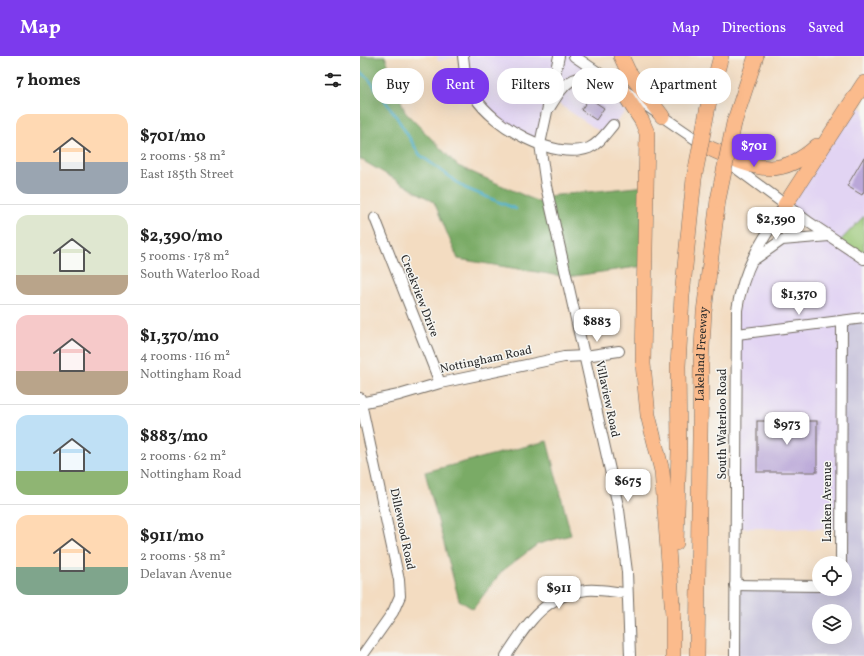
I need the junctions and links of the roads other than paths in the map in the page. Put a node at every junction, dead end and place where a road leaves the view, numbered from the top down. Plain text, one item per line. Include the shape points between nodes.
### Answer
1 (463, 56) edge
2 (559, 56) edge
3 (574, 56) edge
4 (620, 56) edge
5 (714, 56) edge
6 (721, 56) edge
7 (749, 56) edge
8 (756, 56) edge
9 (590, 68) edge
10 (713, 68) edge
11 (718, 68) edge
12 (572, 79) edge
13 (864, 83) edge
14 (628, 94) edge
15 (628, 100) edge
16 (708, 104) edge
17 (546, 114) junction
18 (662, 116) junction
19 (734, 123) junction
20 (613, 125) dead end
21 (831, 134) junction
22 (540, 144) junction
23 (709, 148) junction
24 (785, 205) junction
25 (374, 218) dead end
26 (829, 236) junction
27 (864, 259) edge
28 (748, 266) junction
29 (864, 318) edge
30 (842, 321) junction
31 (737, 334) junction
32 (620, 351) dead end
33 (585, 356) junction
34 (440, 384) junction
35 (361, 401) edge
36 (841, 556) edge
37 (735, 585) junction
38 (812, 586) edge
39 (627, 593) junction
40 (673, 615) junction
41 (362, 656) edge
42 (506, 656) edge
43 (630, 656) edge
44 (674, 656) edge
45 (698, 656) edge
46 (735, 656) edge

1 - 22 street via 468,83 476,98 503,126
2 - 17 street, Villaview Road
3 - 9 street
4 - 18 highway via 628,71
5 - 10 highway
6 - 11 highway, Lakeland Freeway
7 - 19 highway, Lakeland Freeway
8 - 19 highway
12 - 17 street
13 - 21 highway
14 - 18 street
15 - 40 highway via 647,133 643,364 648,415 662,472
16 - 40 highway, Lakeland Freeway, bridge via 694,178 682,296 678,366
17 - 22 street, Villaview Road
18 - 23 street
19 - 45 highway, Lakeland Freeway, bridge via 718,200 704,312
20 - 22 street via 602,139 590,148 572,151
21 - 23 highway via 804,158 787,166 773,168 749,166
21 - 24 highway
22 - 33 street, Villaview Road via 546,186
23 - 24 street
24 - 26 street
24 - 28 street, South Waterloo Road
25 - 34 street, Creekview Drive
26 - 27 street
26 - 28 street via 782,240
28 - 31 street, South Waterloo Road via 739,296
29 - 30 street
30 - 31 street
30 - 36 street, Lanken Avenue
31 - 37 street, South Waterloo Road
32 - 33 street, Nottingham Road
33 - 34 street, Nottingham Road via 564,357
33 - 39 street, Villaview Road via 619,510 627,572
34 - 35 street, Nottingham Road via 399,395
35 - 41 street, Dillewood Road via 399,580 400,596 393,612
37 - 38 street
37 - 46 street, South Waterloo Road
39 - 42 street via 587,590 563,596 544,606 530,621
39 - 43 street, Villaview Road
40 - 44 highway, Lakeland Freeway

